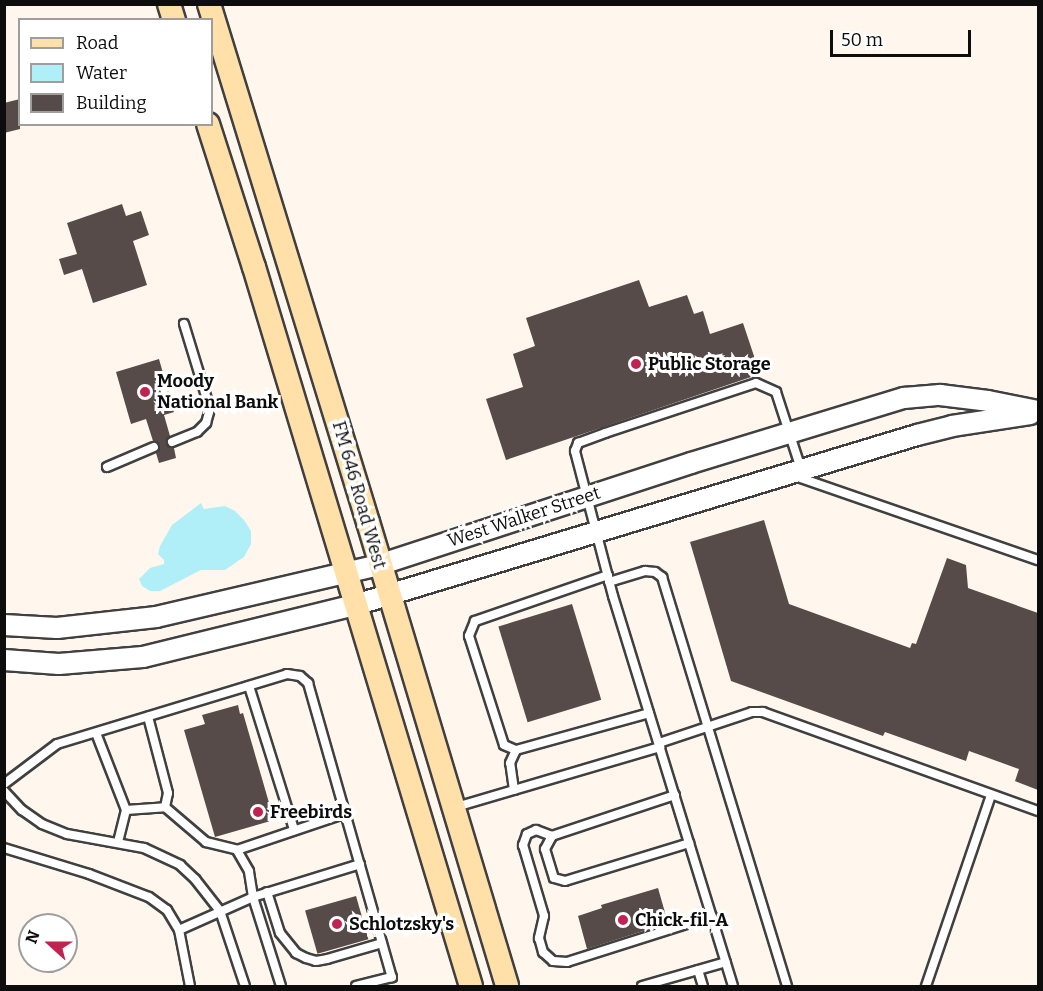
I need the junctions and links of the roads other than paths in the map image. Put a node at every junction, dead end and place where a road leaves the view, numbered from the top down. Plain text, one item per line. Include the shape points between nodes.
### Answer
1 (209, 4) edge
2 (209, 126) edge
3 (183, 324) dead end
4 (1038, 412) edge
5 (790, 432) junction
6 (172, 442) dead end
7 (154, 447) dead end
8 (108, 467) dead end
9 (795, 471) junction
10 (586, 496) junction
11 (596, 533) junction
12 (1038, 560) edge
13 (379, 565) junction
14 (345, 574) junction
15 (609, 579) junction
16 (388, 595) junction
17 (355, 605) junction
18 (4, 625) edge
19 (4, 660) edge
20 (249, 686) junction
21 (649, 713) junction
22 (148, 717) junction
23 (706, 727) junction
24 (96, 733) junction
25 (659, 745) junction
26 (516, 750) junction
27 (4, 784) edge
28 (514, 790) junction
29 (4, 791) edge
30 (675, 795) junction
31 (992, 795) junction
32 (165, 807) junction
33 (453, 808) junction
34 (126, 810) junction
35 (1038, 811) edge
36 (346, 813) junction
37 (294, 831) junction
38 (552, 836) junction
39 (118, 842) junction
40 (689, 843) junction
41 (4, 848) edge
42 (237, 850) junction
43 (360, 864) junction
44 (267, 892) junction
45 (253, 897) junction
46 (220, 911) junction
47 (712, 916) junction
48 (179, 930) junction
49 (382, 943) junction
50 (726, 962) junction
51 (698, 970) junction
52 (393, 982) edge
53 (190, 987) edge
54 (245, 987) edge
55 (281, 987) edge
56 (356, 987) edge
57 (471, 987) edge
58 (507, 987) edge
59 (642, 987) edge
60 (703, 987) edge
61 (733, 987) edge
62 (788, 987) edge
63 (926, 987) edge

1 - 13 main road, FM 646 Road West
2 - 14 main road, FM 646 Road West
3 - 6 lane via 210,409 206,423 197,432
4 - 5 street, West Walker Street via 987,400 940,395 904,398
4 - 9 street, West Walker Street via 952,426
5 - 9 lane
5 - 10 street, West Walker Street
5 - 10 lane via 776,392 756,383 578,443 574,451
7 - 8 lane
9 - 11 street, West Walker Street
9 - 12 lane
10 - 11 lane
10 - 13 street, West Walker Street
11 - 15 lane
11 - 16 street, West Walker Street
13 - 14 street, West Walker Street
13 - 16 main road, FM 646 Road West
14 - 17 main road, FM 646 Road West
14 - 18 street, West Walker Street via 156,616 57,628
15 - 21 lane
15 - 23 lane via 645,571 656,572 662,578
15 - 26 lane via 475,621 469,636 472,647 504,744
16 - 17 street, West Walker Street
16 - 33 main road, FM 646 Road West
17 - 19 street, West Walker Street via 143,657 59,664
17 - 57 main road, FM 646 Road West
20 - 22 lane
20 - 36 lane via 287,674 300,676 308,683
20 - 37 lane
21 - 25 lane
21 - 26 lane
22 - 24 lane
22 - 32 lane via 168,793
23 - 25 lane
23 - 31 lane via 763,712
23 - 62 lane
24 - 27 lane via 57,744
24 - 34 lane
25 - 28 lane
25 - 30 lane
26 - 28 lane via 510,763
28 - 33 lane
29 - 39 lane via 42,824 67,834
30 - 38 lane
30 - 40 lane
31 - 35 lane
31 - 63 lane
32 - 34 lane
32 - 42 lane via 206,842
33 - 58 main road, FM 646 Road West
34 - 39 lane
36 - 37 lane
36 - 43 lane
37 - 42 lane
38 - 40 lane via 545,849 554,878 565,881
38 - 47 lane via 536,830 527,834 523,845 544,916 539,938 543,952 553,961 567,962
39 - 46 lane via 144,848 180,865
40 - 47 lane
41 - 48 lane via 149,897 167,910
42 - 45 lane via 249,871
43 - 44 lane
43 - 49 lane
44 - 45 lane
44 - 49 lane via 280,933 296,953 306,958 327,959
45 - 46 lane
45 - 55 lane
46 - 48 lane
46 - 54 lane
47 - 50 lane
48 - 53 lane
49 - 52 lane
50 - 51 lane
50 - 61 lane
51 - 59 lane
51 - 60 lane
52 - 56 lane

